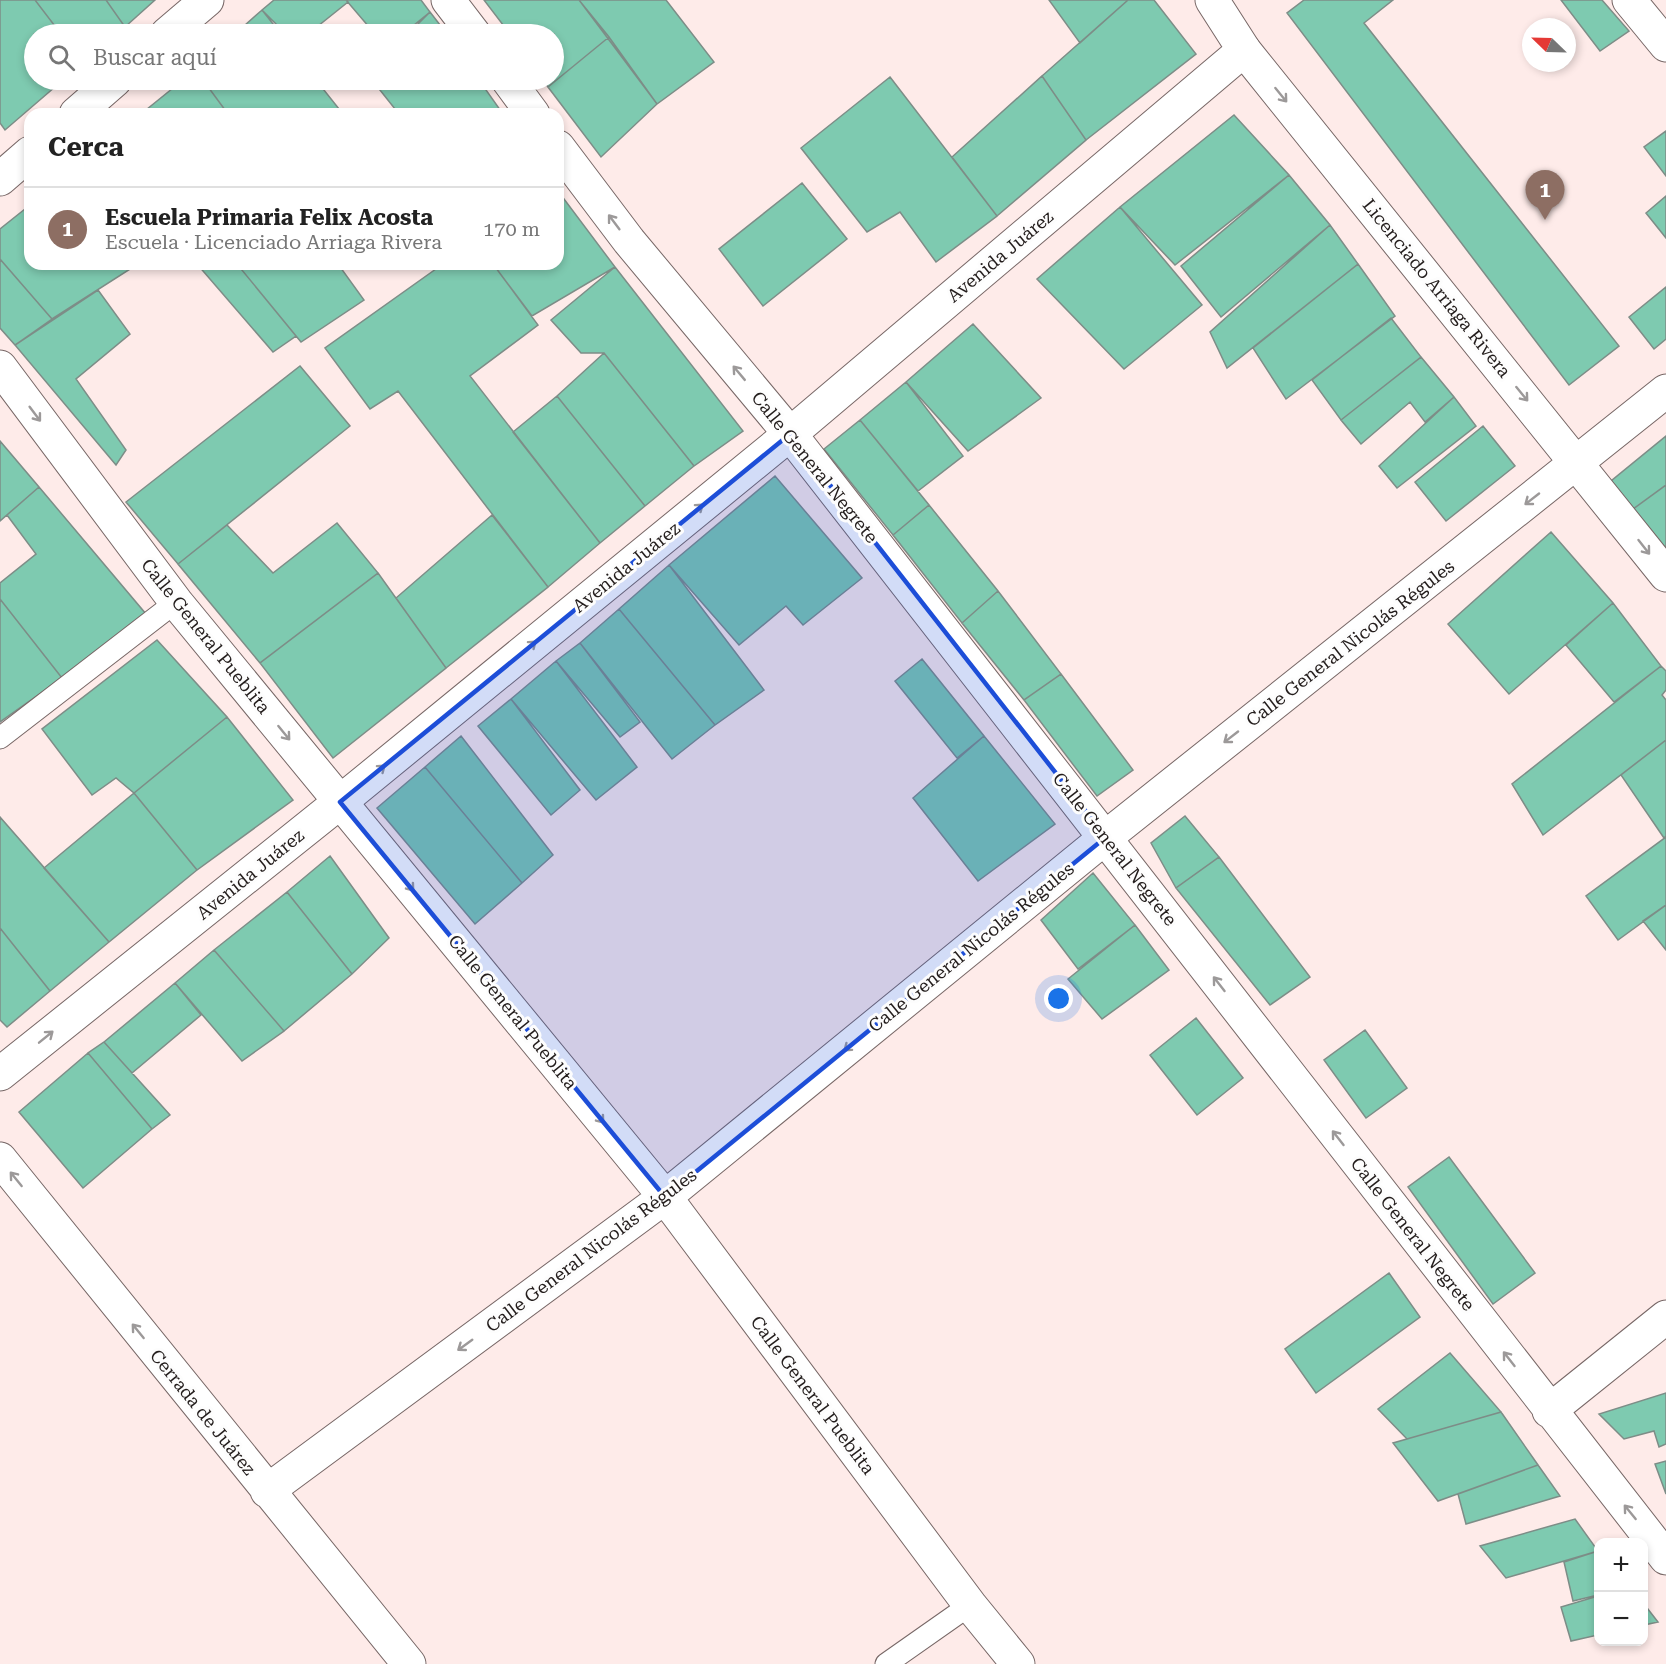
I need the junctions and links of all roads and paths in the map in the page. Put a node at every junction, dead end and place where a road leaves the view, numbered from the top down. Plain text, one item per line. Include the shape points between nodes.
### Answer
1 (207, 0) edge
2 (448, 0) edge
3 (1211, 0) edge
4 (1629, 0) edge
5 (179, 24) edge
6 (466, 24) edge
7 (1666, 45) edge
8 (1244, 50) junction
9 (104, 90) edge
10 (515, 90) edge
11 (83, 108) edge
12 (529, 108) edge
13 (564, 155) edge
14 (24, 158) edge
15 (0, 179) edge
16 (0, 367) edge
17 (1666, 391) edge
18 (790, 434) junction
19 (1578, 462) junction
20 (1666, 575) edge
21 (176, 602) junction
22 (0, 738) edge
23 (340, 802) junction
24 (1106, 837) junction
25 (0, 1074) edge
26 (0, 1159) edge
27 (665, 1197) junction
28 (1666, 1317) edge
29 (1549, 1411) junction
30 (267, 1491) junction
31 (1666, 1558) edge
32 (970, 1605) junction
33 (409, 1664) edge
34 (886, 1664) edge
35 (1018, 1664) edge

1 - 5 street
2 - 6 street
3 - 8 street, Licenciado Arriaga Rivera
4 - 7 street
8 - 18 street, Avenida Juárez
8 -> 19 street, Licenciado Arriaga Rivera
9 - 11 street
10 - 12 street
18 -> 13 street, Calle General Negrete via 629,241
14 - 15 street
16 -> 21 street, Calle General Pueblita
17 - 19 street, Calle General Nicolás Régules
23 -> 18 street, Avenida Juárez
18 - 24 street, Calle General Negrete
19 -> 20 street, Licenciado Arriaga Rivera
19 -> 24 street, Calle General Nicolás Régules
21 - 22 lane
21 -> 23 street, Calle General Pueblita
25 -> 23 street, Avenida Juárez
23 -> 27 street, Calle General Pueblita
24 -> 27 street, Calle General Nicolás Régules
29 -> 24 street, Calle General Negrete
30 -> 26 street, Cerrada de Juárez
27 -> 30 street, Calle General Nicolás Régules
27 - 32 street, Calle General Pueblita
28 - 29 street
31 -> 29 street, Calle General Negrete
30 - 33 street, Cerrada de Juárez
32 - 34 lane
32 - 35 street, Calle General Pueblita

